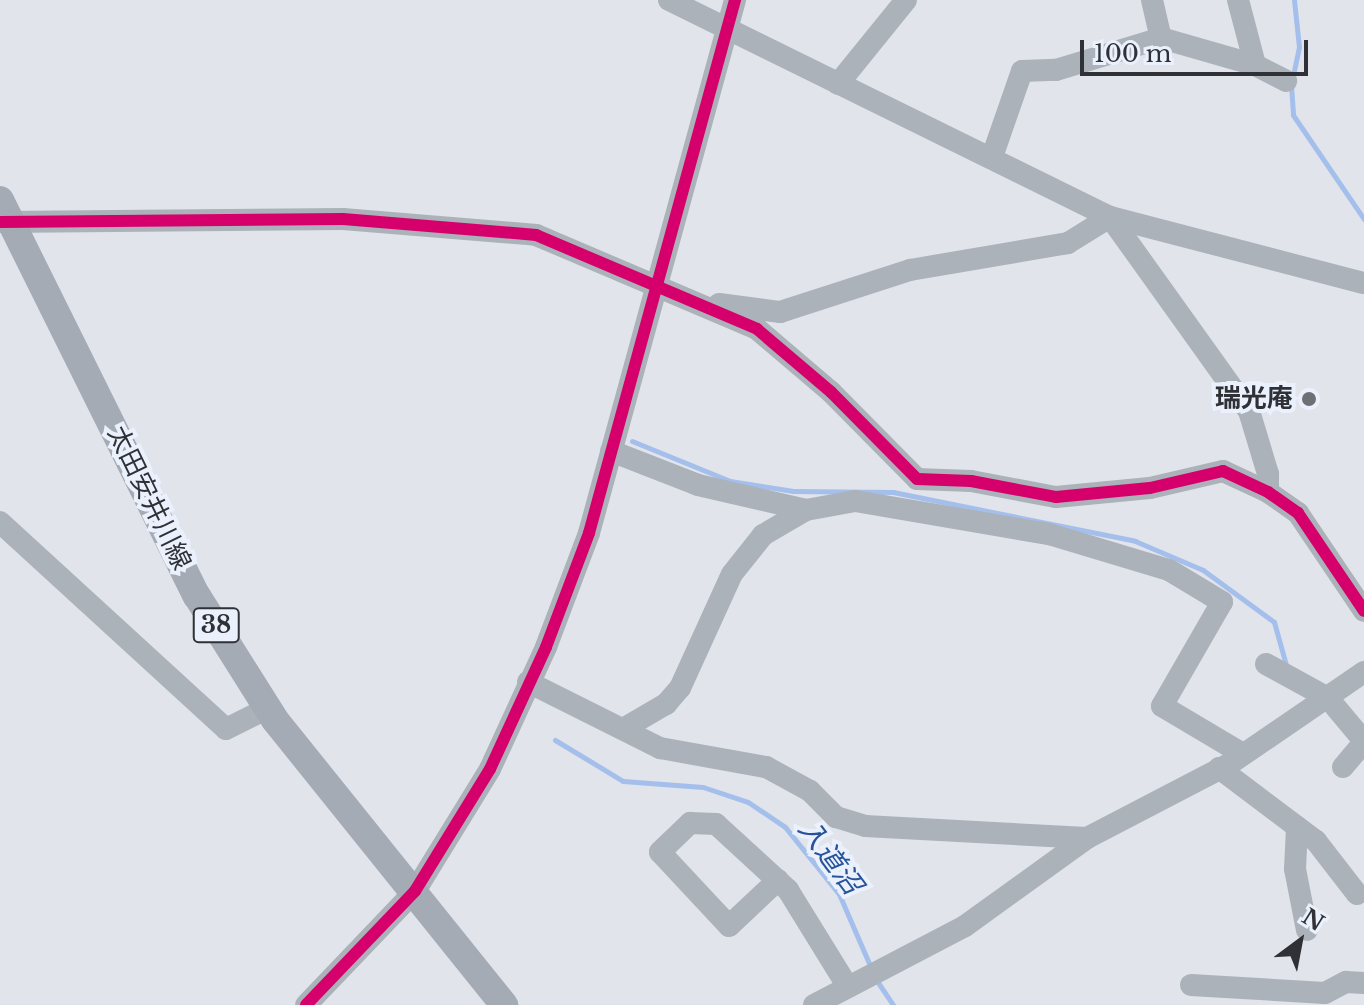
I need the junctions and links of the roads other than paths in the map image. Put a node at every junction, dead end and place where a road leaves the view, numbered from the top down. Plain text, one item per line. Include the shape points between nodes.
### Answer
1 (669, 0) edge
2 (735, 0) edge
3 (906, 0) edge
4 (1152, 0) edge
5 (1238, 0) edge
6 (727, 28) junction
7 (1161, 38) junction
8 (1255, 65) junction
9 (1286, 81) dead end
10 (838, 84) junction
11 (992, 157) junction
12 (4, 215) edge
13 (1110, 217) junction
14 (1364, 283) edge
15 (656, 284) junction
16 (702, 302) junction
17 (611, 451) junction
18 (1268, 492) junction
19 (917, 496) junction
20 (806, 510) junction
21 (0, 522) edge
22 (1364, 611) edge
23 (1266, 664) dead end
24 (1364, 672) edge
25 (528, 682) junction
26 (1336, 692) junction
27 (268, 708) junction
28 (623, 729) junction
29 (1364, 742) edge
30 (1243, 754) junction
31 (1343, 767) dead end
32 (1219, 768) junction
33 (1297, 827) junction
34 (1087, 838) junction
35 (778, 880) junction
36 (415, 891) junction
37 (1357, 894) dead end
38 (1307, 930) dead end
39 (1364, 983) edge
40 (1191, 985) dead end
41 (848, 987) junction
42 (306, 1005) edge
43 (504, 1005) edge
44 (814, 1005) edge

1 - 6 street
2 - 6 street
3 - 10 street
4 - 7 street
5 - 8 street
6 - 10 street
6 - 15 street
7 - 8 street
7 - 11 street via 1056,70 1022,71
8 - 9 street
10 - 11 street
11 - 13 street
12 - 15 street via 343,219 536,235
12 - 27 main road, 太田安井川線 / 38 via 197,596
13 - 14 street
13 - 16 street via 1068,243 910,270 780,312
13 - 18 street via 1249,411 1268,474
15 - 16 street
15 - 17 street
16 - 19 street via 757,329 797,361
17 - 20 street via 698,485
17 - 25 street via 589,533
18 - 19 street via 1223,471 1150,488 1056,497 971,481
18 - 22 street via 1298,513
19 - 20 street
19 - 30 street via 1169,570 1222,602 1162,706
20 - 28 street via 763,535 732,574 673,696
21 - 27 street via 226,729
23 - 26 street
24 - 26 street
25 - 28 street
25 - 36 street via 490,769
26 - 29 street
26 - 30 street
27 - 36 main road, 太田安井川線 / 38
28 - 34 street via 692,757 766,767 810,791 836,817 865,826
29 - 31 street
30 - 32 street
32 - 33 street
32 - 34 street
33 - 37 street via 1316,841
33 - 38 street via 1295,869
34 - 41 street via 965,926
35 - 35 street via 716,824 690,823 660,852 729,926
35 - 41 street
36 - 42 street
36 - 43 main road, 太田安井川線 / 38
39 - 40 street via 1346,982 1325,993
41 - 44 street

